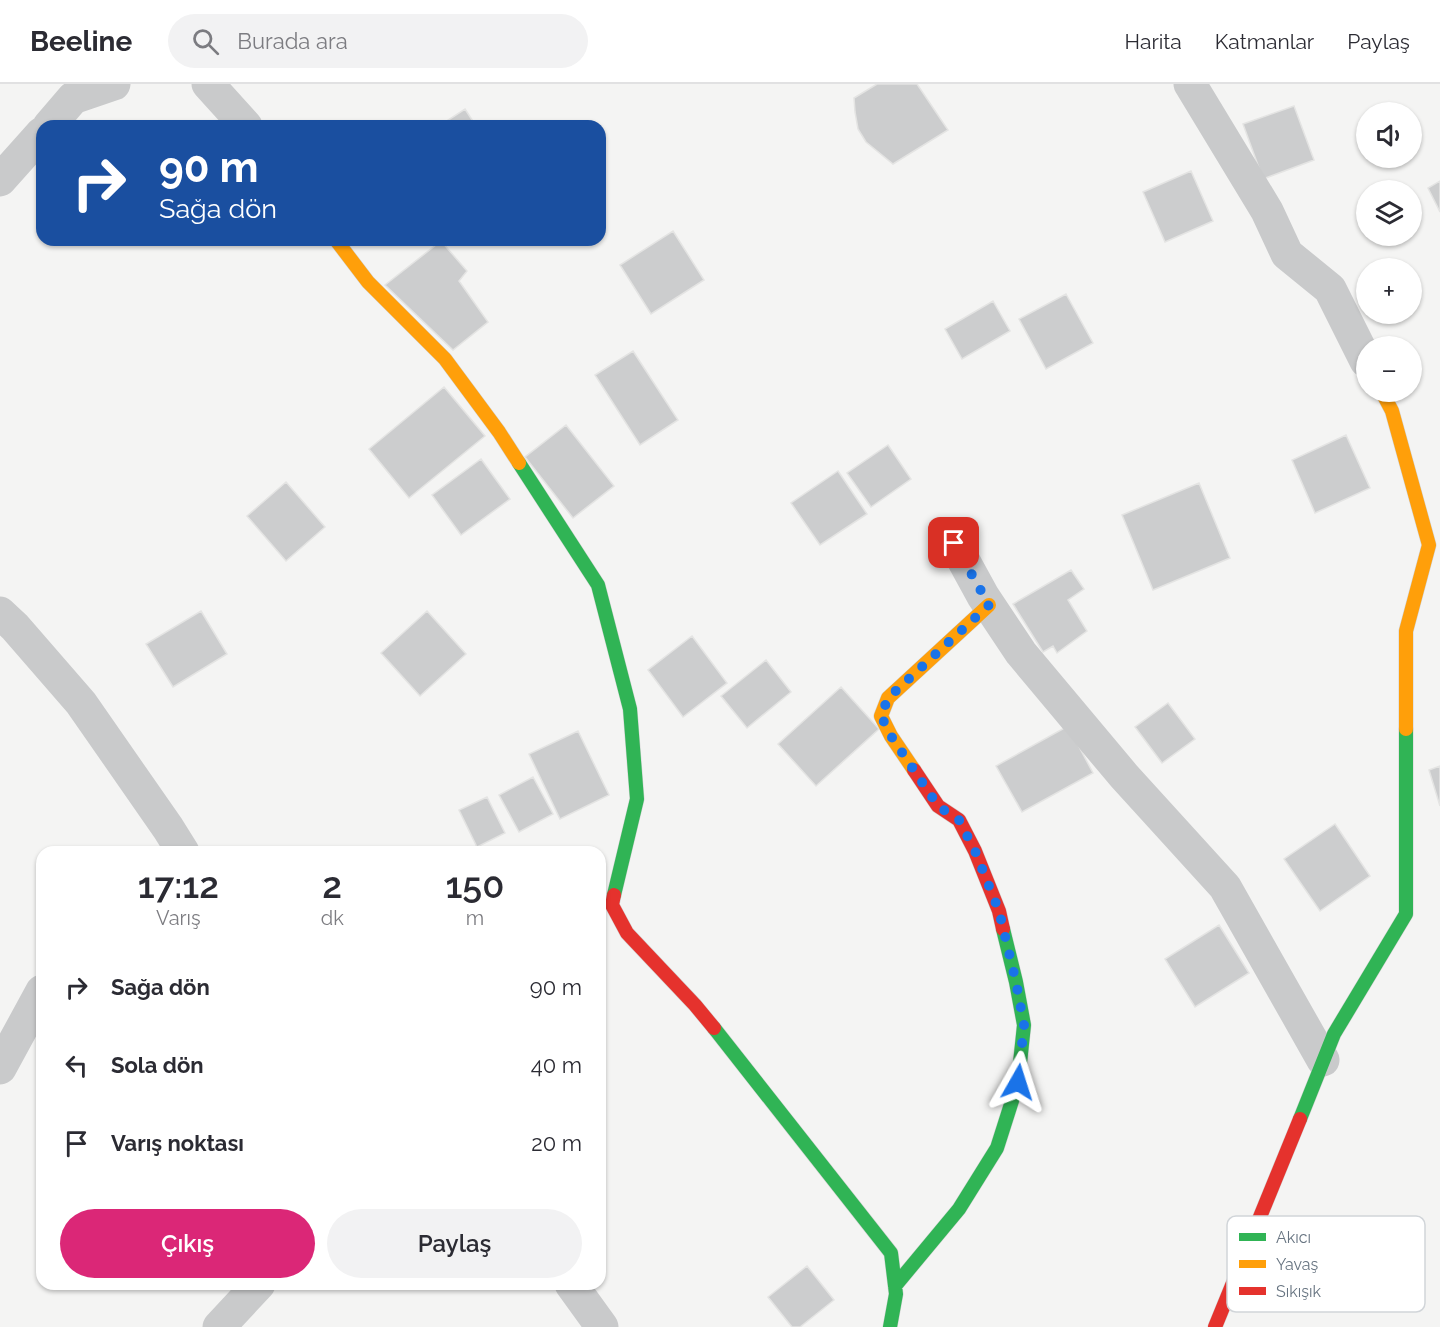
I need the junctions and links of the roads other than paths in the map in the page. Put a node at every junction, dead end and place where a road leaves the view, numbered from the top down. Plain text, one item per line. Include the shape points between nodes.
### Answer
1 (114, 84) edge
2 (208, 84) edge
3 (1190, 84) edge
4 (54, 120) edge
5 (241, 120) edge
6 (36, 140) edge
7 (0, 180) edge
8 (341, 246) edge
9 (1356, 341) edge
10 (1387, 402) edge
11 (954, 543) dead end
12 (989, 605) junction
13 (0, 613) edge
14 (179, 846) edge
15 (606, 911) edge
16 (36, 1002) edge
17 (1323, 1060) junction
18 (0, 1068) edge
19 (1260, 1216) edge
20 (895, 1286) junction
21 (253, 1290) edge
22 (575, 1290) edge
23 (1227, 1297) edge
24 (219, 1327) edge
25 (602, 1327) edge
26 (890, 1327) edge
27 (1215, 1327) edge

1 - 4 street via 74,98
2 - 5 street
3 - 9 street via 1267,211 1287,254 1330,289
6 - 7 street
8 - 15 street via 368,282 445,358 499,432 598,585 630,710 637,799
10 - 17 street via 1429,545 1406,631 1406,914 1334,1034
11 - 12 street
12 - 17 street via 1021,653 1124,776 1225,887
12 - 20 street via 888,698 881,716 938,806 959,820 999,911 1024,1025 1018,1082 997,1148 959,1209
13 - 14 street via 81,703
15 - 20 street via 695,1005 891,1253
16 - 18 street
17 - 19 street
20 - 26 street
21 - 24 street
22 - 25 street
23 - 27 street

